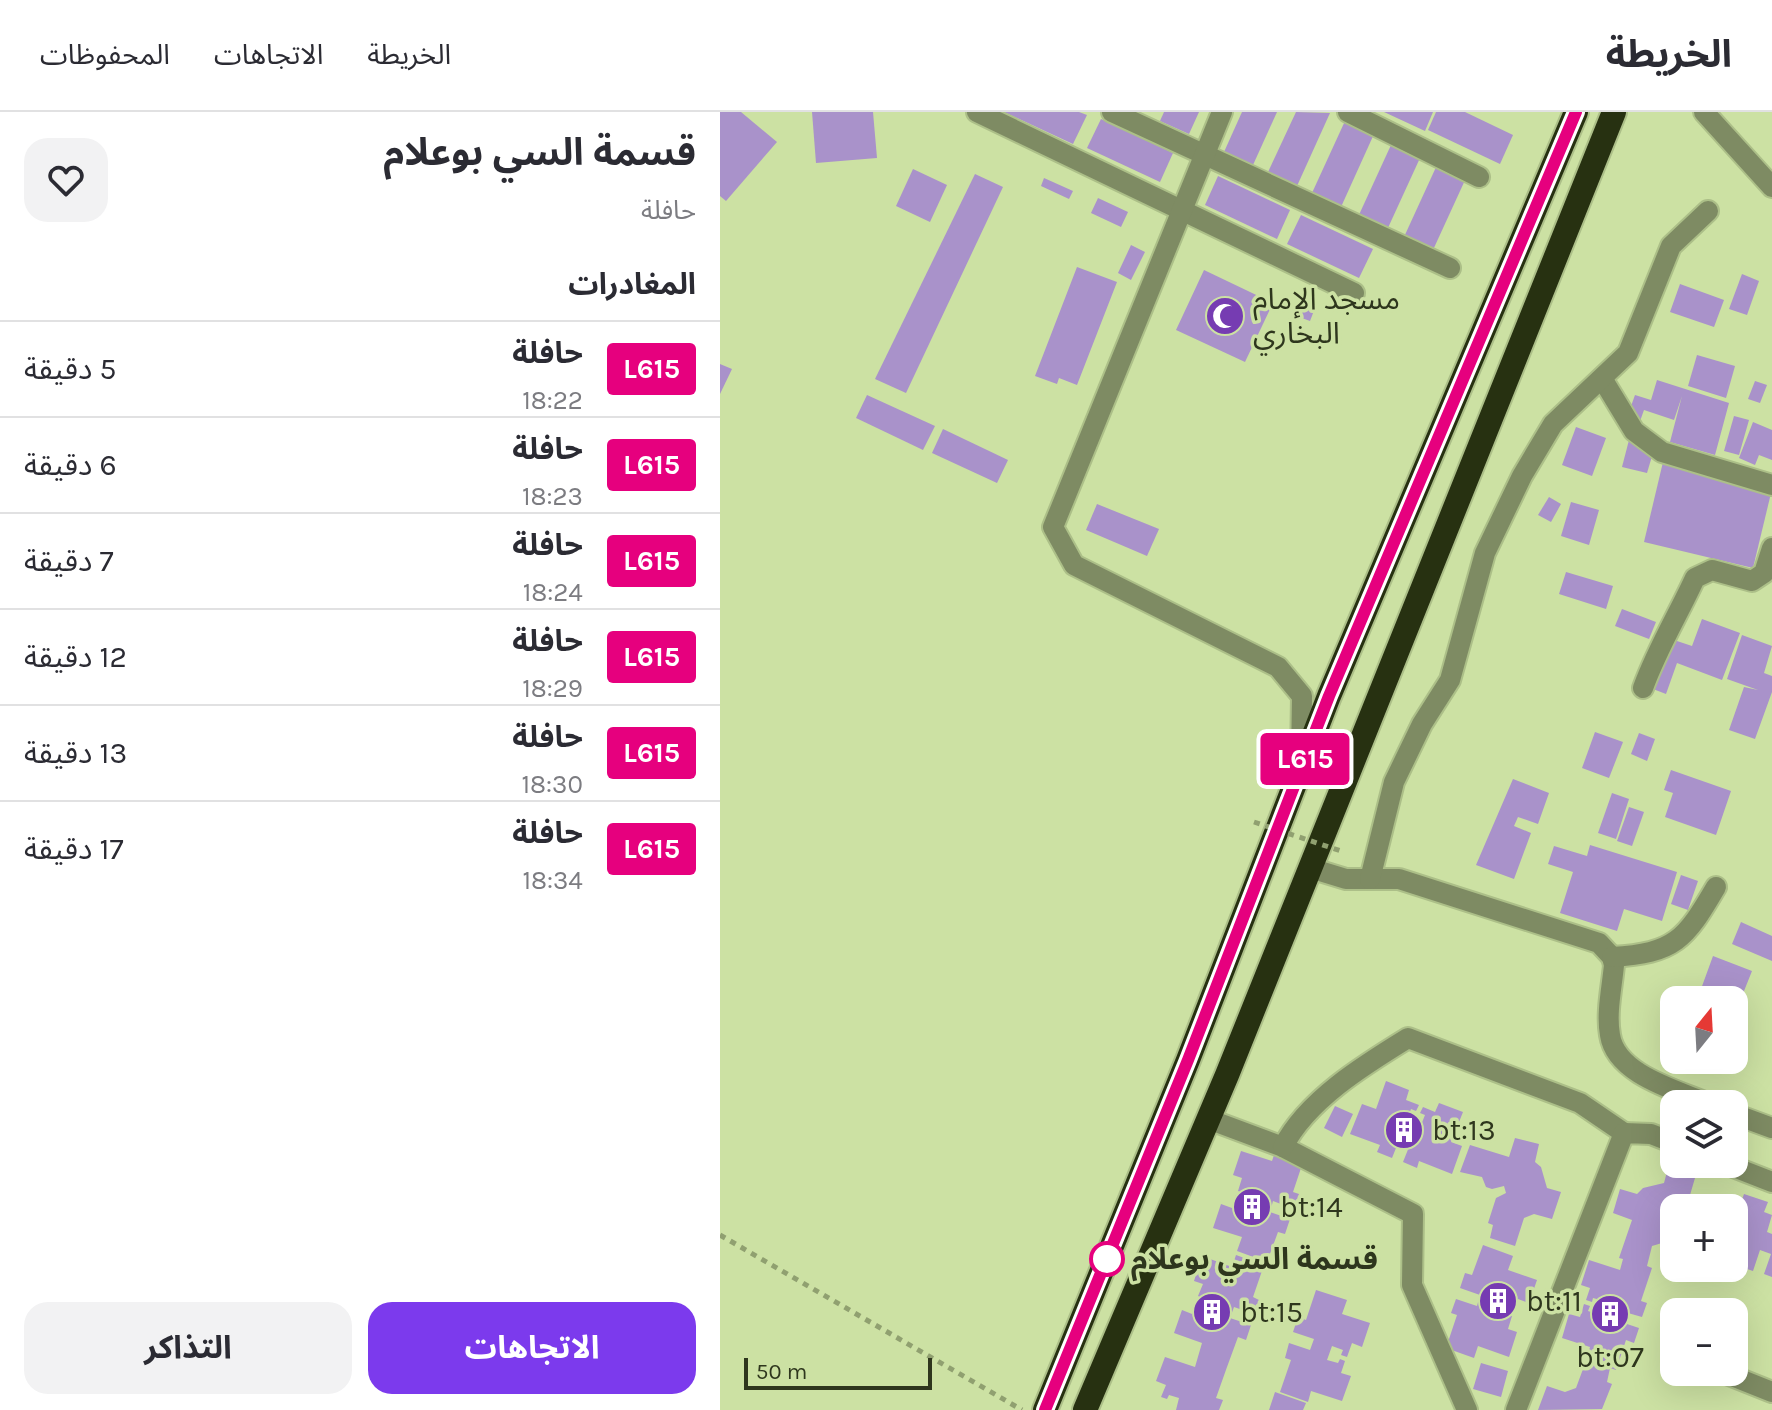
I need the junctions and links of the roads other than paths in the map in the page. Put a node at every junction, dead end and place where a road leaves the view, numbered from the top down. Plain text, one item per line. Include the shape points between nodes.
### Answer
1 (977, 112) edge
2 (1112, 112) edge
3 (1222, 112) edge
4 (1348, 112) edge
5 (1576, 112) edge
6 (1614, 112) edge
7 (1704, 112) edge
8 (1203, 155) junction
9 (1479, 177) dead end
10 (1772, 187) edge
11 (1181, 210) junction
12 (1708, 211) dead end
13 (1450, 268) dead end
14 (1354, 293) dead end
15 (1603, 380) junction
16 (1772, 485) edge
17 (1772, 548) edge
18 (1643, 688) dead end
19 (1301, 768) junction
20 (1310, 868) junction
21 (1370, 879) junction
22 (1716, 887) dead end
23 (1612, 957) junction
24 (1679, 1090) edge
25 (1208, 1119) junction
26 (1748, 1119) edge
27 (1772, 1128) edge
28 (1624, 1133) junction
29 (1660, 1138) edge
30 (1283, 1147) junction
31 (1748, 1173) edge
32 (1772, 1182) edge
33 (1748, 1382) edge
34 (1772, 1392) edge
35 (1045, 1410) edge
36 (1085, 1410) edge
37 (1467, 1410) edge
38 (1516, 1410) edge

1 - 11 street
2 - 8 street
3 - 8 street
4 - 9 street
5 - 19 highway
6 - 20 highway
7 - 10 street
8 - 11 street
8 - 13 street
11 - 14 street
11 - 19 street via 1053,527 1074,565 1278,667 1302,696
12 - 15 street via 1671,246 1628,353
15 - 16 street via 1634,431 1662,452
15 - 21 street via 1553,424 1485,553 1450,680 1394,782
17 - 18 street via 1764,573 1752,581 1712,570 1695,578
19 - 35 highway
20 - 21 street via 1346,879
20 - 25 highway
21 - 23 street via 1407,881 1591,940
22 - 23 street via 1671,947
23 - 24 street via 1610,1035 1618,1055 1635,1070
25 - 30 street
25 - 36 highway
26 - 27 street
28 - 29 street
28 - 30 street via 1580,1103 1408,1038 1366,1064 1294,1126
28 - 38 street
30 - 37 street via 1413,1214 1412,1285
31 - 32 street
33 - 34 street

